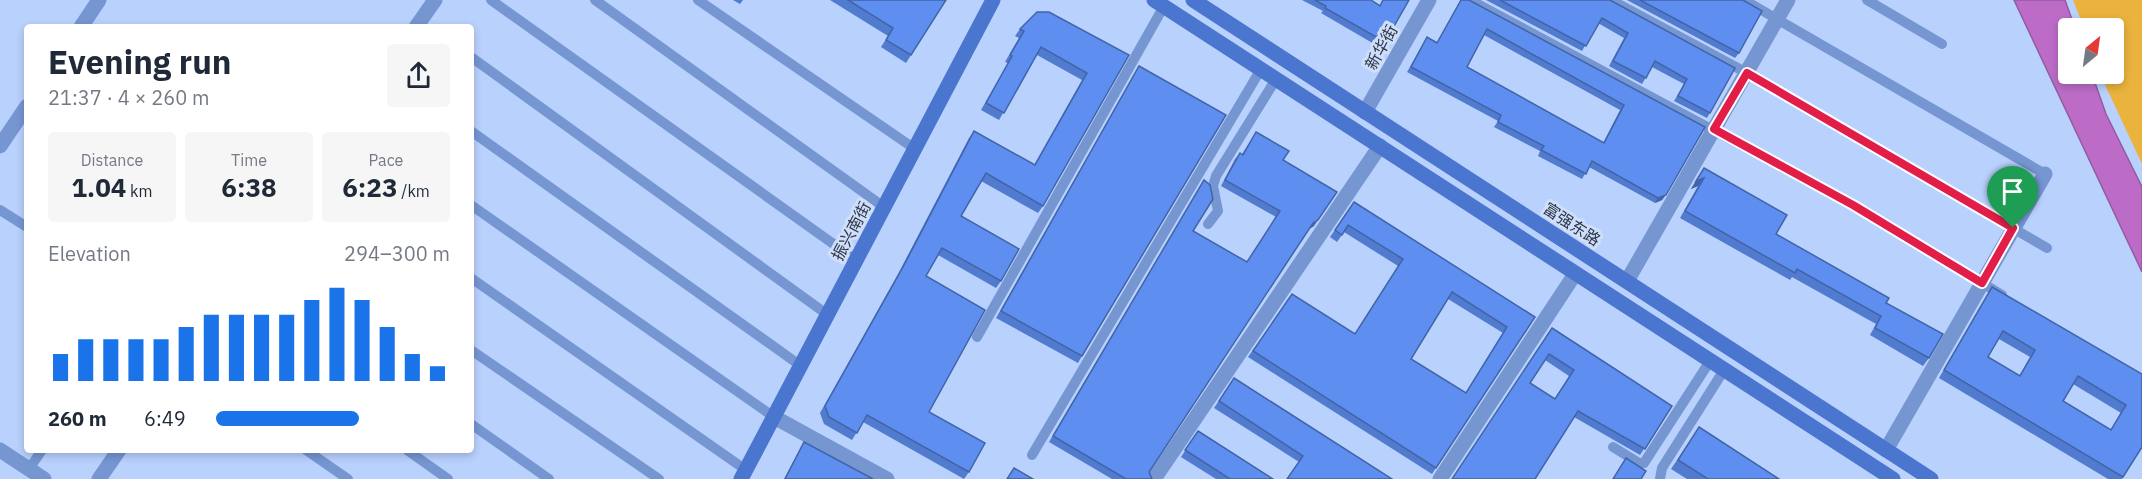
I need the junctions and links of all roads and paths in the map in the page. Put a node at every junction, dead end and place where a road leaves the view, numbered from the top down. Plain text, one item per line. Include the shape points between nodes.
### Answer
1 (99, 0) edge
2 (435, 0) edge
3 (491, 0) edge
4 (595, 0) edge
5 (698, 0) edge
6 (993, 0) edge
7 (1193, 0) edge
8 (1429, 0) edge
9 (1470, 0) edge
10 (1611, 0) edge
11 (1744, 0) edge
12 (1788, 0) edge
13 (1867, 0) edge
14 (1159, 3) edge
15 (1778, 18) junction
16 (83, 24) edge
17 (423, 24) edge
18 (1942, 44) dead end
19 (474, 59) edge
20 (1261, 69) junction
21 (1747, 73) junction
22 (1276, 79) junction
23 (24, 110) edge
24 (1365, 112) junction
25 (1714, 129) junction
26 (474, 133) edge
27 (0, 146) edge
28 (1380, 146) junction
29 (915, 149) junction
30 (2045, 174) joint
31 (884, 207) junction
32 (474, 208) edge
33 (0, 210) edge
34 (1208, 224) dead end
35 (24, 225) edge
36 (2013, 228) junction
37 (2047, 248) dead end
38 (856, 260) junction
39 (1575, 273) junction
40 (474, 280) edge
41 (1627, 282) junction
42 (1982, 283) junction
43 (2012, 301) edge
44 (828, 315) junction
45 (977, 337) edge
46 (474, 352) edge
47 (1710, 361) junction
48 (801, 366) junction
49 (1724, 370) junction
50 (774, 417) junction
51 (474, 426) edge
52 (1613, 447) dead end
53 (0, 450) edge
54 (1886, 450) junction
55 (40, 453) edge
56 (117, 453) edge
57 (310, 453) edge
58 (411, 453) edge
59 (1032, 455) dead end
60 (29, 469) junction
61 (744, 474) edge
62 (44, 479) edge
63 (99, 479) edge
64 (348, 479) edge
65 (448, 479) edge
66 (549, 479) edge
67 (659, 479) edge
68 (887, 479) edge
69 (1154, 479) edge
70 (1440, 479) edge
71 (1660, 479) edge
72 (1893, 479) edge
73 (1931, 479) edge

1 - 16 street
2 - 17 street
3 - 38 lane
4 - 31 lane
5 - 29 lane
6 - 29 main road, 振兴南街
7 - 24 main road, 富强东路
8 - 24 street, 新华街
9 - 25 lane
10 - 21 lane
11 - 15 lane
12 - 15 street
13 - 18 lane
14 - 20 main road
14 - 45 lane
15 - 21 street
15 - 30 lane
19 - 44 lane
20 - 22 main road
20 - 59 lane
21 - 25 street
21 - 36 lane
22 - 28 main road
22 - 34 lane via 1216,176 1213,186 1218,211
23 - 27 street
24 - 41 main road, 富强东路
25 - 41 street
25 - 42 lane via 1853,205
26 - 48 lane
28 - 39 main road
28 - 69 street
29 - 31 main road, 振兴南街
30 - 36 street
31 - 38 main road, 振兴南街
32 - 50 lane
33 - 35 lane
36 - 37 lane
36 - 42 street
38 - 44 main road, 振兴南街
39 - 47 main road
39 - 70 street
40 - 61 lane
41 - 54 main road, 富强东路
42 - 43 lane
42 - 54 street
44 - 48 main road, 振兴南街
46 - 67 lane
47 - 49 main road
47 - 52 lane via 1644,463
48 - 50 main road, 振兴南街
49 - 71 lane via 1662,468
49 - 72 main road
50 - 61 main road, 振兴南街
50 - 68 street
51 - 66 lane
53 - 60 street
54 - 73 main road, 富强东路
55 - 60 lane
56 - 63 street
57 - 64 lane
58 - 65 lane
60 - 62 street

